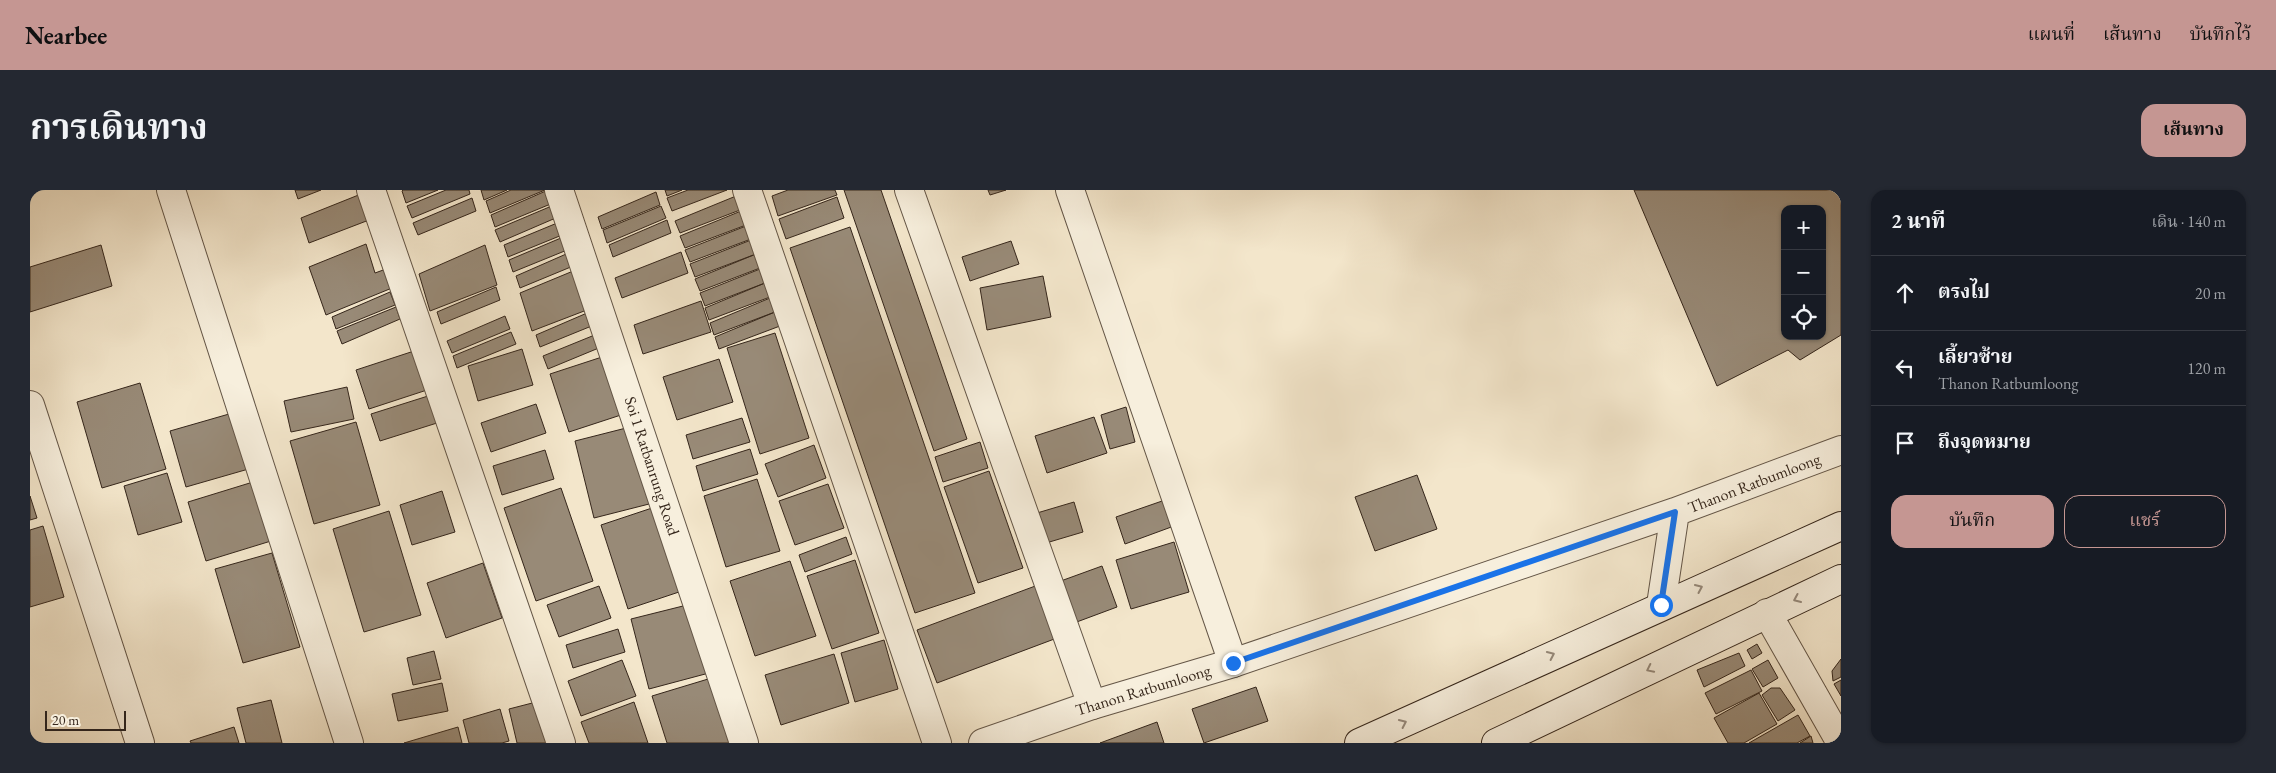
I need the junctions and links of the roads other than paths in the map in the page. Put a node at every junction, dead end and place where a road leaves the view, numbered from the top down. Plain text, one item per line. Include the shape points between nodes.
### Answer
1 (171, 190) edge
2 (371, 190) edge
3 (560, 190) edge
4 (747, 190) edge
5 (909, 190) edge
6 (1070, 190) edge
7 (30, 405) edge
8 (1841, 450) edge
9 (1675, 512) junction
10 (1841, 526) edge
11 (1841, 579) edge
12 (1661, 605) junction
13 (1767, 613) junction
14 (1233, 663) junction
15 (1092, 705) junction
16 (1529, 736) edge
17 (140, 743) edge
18 (349, 743) edge
19 (561, 743) edge
20 (744, 743) edge
21 (937, 743) edge
22 (983, 743) edge
23 (1359, 743) edge
24 (1496, 743) edge
25 (1841, 743) edge

1 - 18 street
2 - 19 street
3 - 20 street, Soi 1 Ratbanrung Road
4 - 21 street
5 - 15 street
6 - 14 street
7 - 17 street
8 - 9 street, Thanon Ratbumloong
9 - 12 street
9 - 14 street, Thanon Ratbumloong
12 -> 10 street
11 -> 13 street
23 -> 12 street
13 -> 16 street
13 - 25 street
14 - 15 street, Thanon Ratbumloong
15 - 22 street, Thanon Ratbumloong
16 - 24 street

